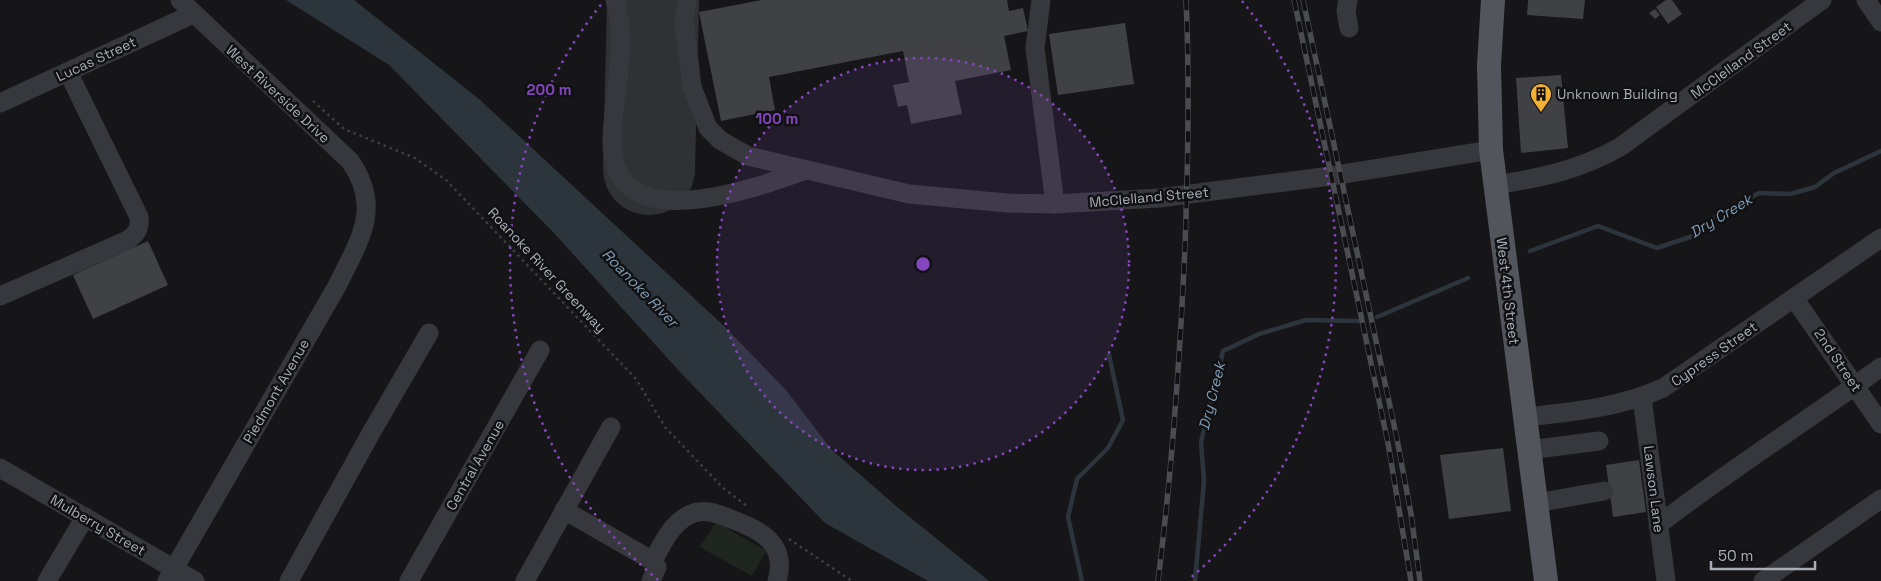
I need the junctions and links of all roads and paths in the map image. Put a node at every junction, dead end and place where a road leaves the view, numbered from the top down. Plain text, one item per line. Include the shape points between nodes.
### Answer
1 (180, 0) edge
2 (616, 0) edge
3 (687, 0) edge
4 (1041, 0) edge
5 (1348, 0) edge
6 (1493, 0) edge
7 (1822, 0) edge
8 (1866, 0) edge
9 (193, 14) junction
10 (1881, 22) edge
11 (1349, 28) dead end
12 (68, 72) junction
13 (309, 98) dead end
14 (0, 103) edge
15 (1491, 150) junction
16 (806, 170) junction
17 (1495, 185) junction
18 (366, 194) joint
19 (1056, 204) junction
20 (1881, 238) edge
21 (0, 296) edge
22 (1794, 298) junction
23 (429, 333) dead end
24 (540, 350) dead end
25 (1881, 366) edge
26 (1855, 386) junction
27 (1642, 398) junction
28 (1525, 417) junction
29 (1881, 424) edge
30 (610, 427) dead end
31 (1599, 441) dead end
32 (1529, 450) junction
33 (0, 468) edge
34 (1604, 491) dead end
35 (1881, 499) edge
36 (1536, 503) junction
37 (564, 510) junction
38 (752, 510) dead end
39 (85, 517) junction
40 (1658, 525) junction
41 (784, 536) dead end
42 (653, 561) junction
43 (170, 575) edge
44 (47, 581) edge
45 (195, 581) edge
46 (289, 581) edge
47 (409, 581) edge
48 (525, 581) edge
49 (651, 581) edge
50 (777, 581) edge
51 (852, 581) edge
52 (1546, 581) edge
53 (1666, 581) edge
54 (1763, 581) edge

1 - 9 street, West Riverside Drive
2 - 16 street via 618,86 612,144 618,171 632,188 654,200 693,200 725,195
3 - 16 street, McClelland Street via 684,20 692,87 708,128 733,150
4 - 19 street via 1035,48
5 - 11 street
6 - 15 main road, West 4th Street via 1488,66
7 - 17 street, McClelland Street via 1620,148 1572,170
8 - 10 street
9 - 12 street, Lucas Street
9 - 18 street, West Riverside Drive via 350,161 359,173
12 - 14 street, Lucas Street
12 - 21 street via 139,217 140,225 137,233 128,240
13 - 38 path, Roanoke River Greenway via 344,129 415,158 446,180 636,379 665,427 723,488
15 - 17 main road, West 4th Street
15 - 19 street, McClelland Street via 1231,190
16 - 19 street, McClelland Street via 909,194
17 - 28 main road, West 4th Street
18 - 43 street, Piedmont Avenue via 364,228 337,286
20 - 22 street, Cypress Street
22 - 26 street, 2nd Street
22 - 27 street, Cypress Street via 1681,377
23 - 46 street
24 - 47 street, Central Avenue
25 - 26 street
26 - 29 street, 2nd Street
26 - 40 street
27 - 28 street, Cypress Street
27 - 40 street, Lawson Lane
28 - 32 main road, West 4th Street
30 - 37 street
31 - 32 street
32 - 36 main road, West 4th Street
33 - 39 street, Mulberry Street
34 - 36 street
35 - 54 street
36 - 52 main road, West 4th Street
37 - 42 street
37 - 48 street
39 - 43 street, Mulberry Street
39 - 44 street
40 - 53 street, Lawson Lane
41 - 51 path
42 - 49 street via 657,567
42 - 50 street via 667,535 680,521 696,513 714,512 752,527 770,540 780,560
43 - 45 street, Mulberry Street

